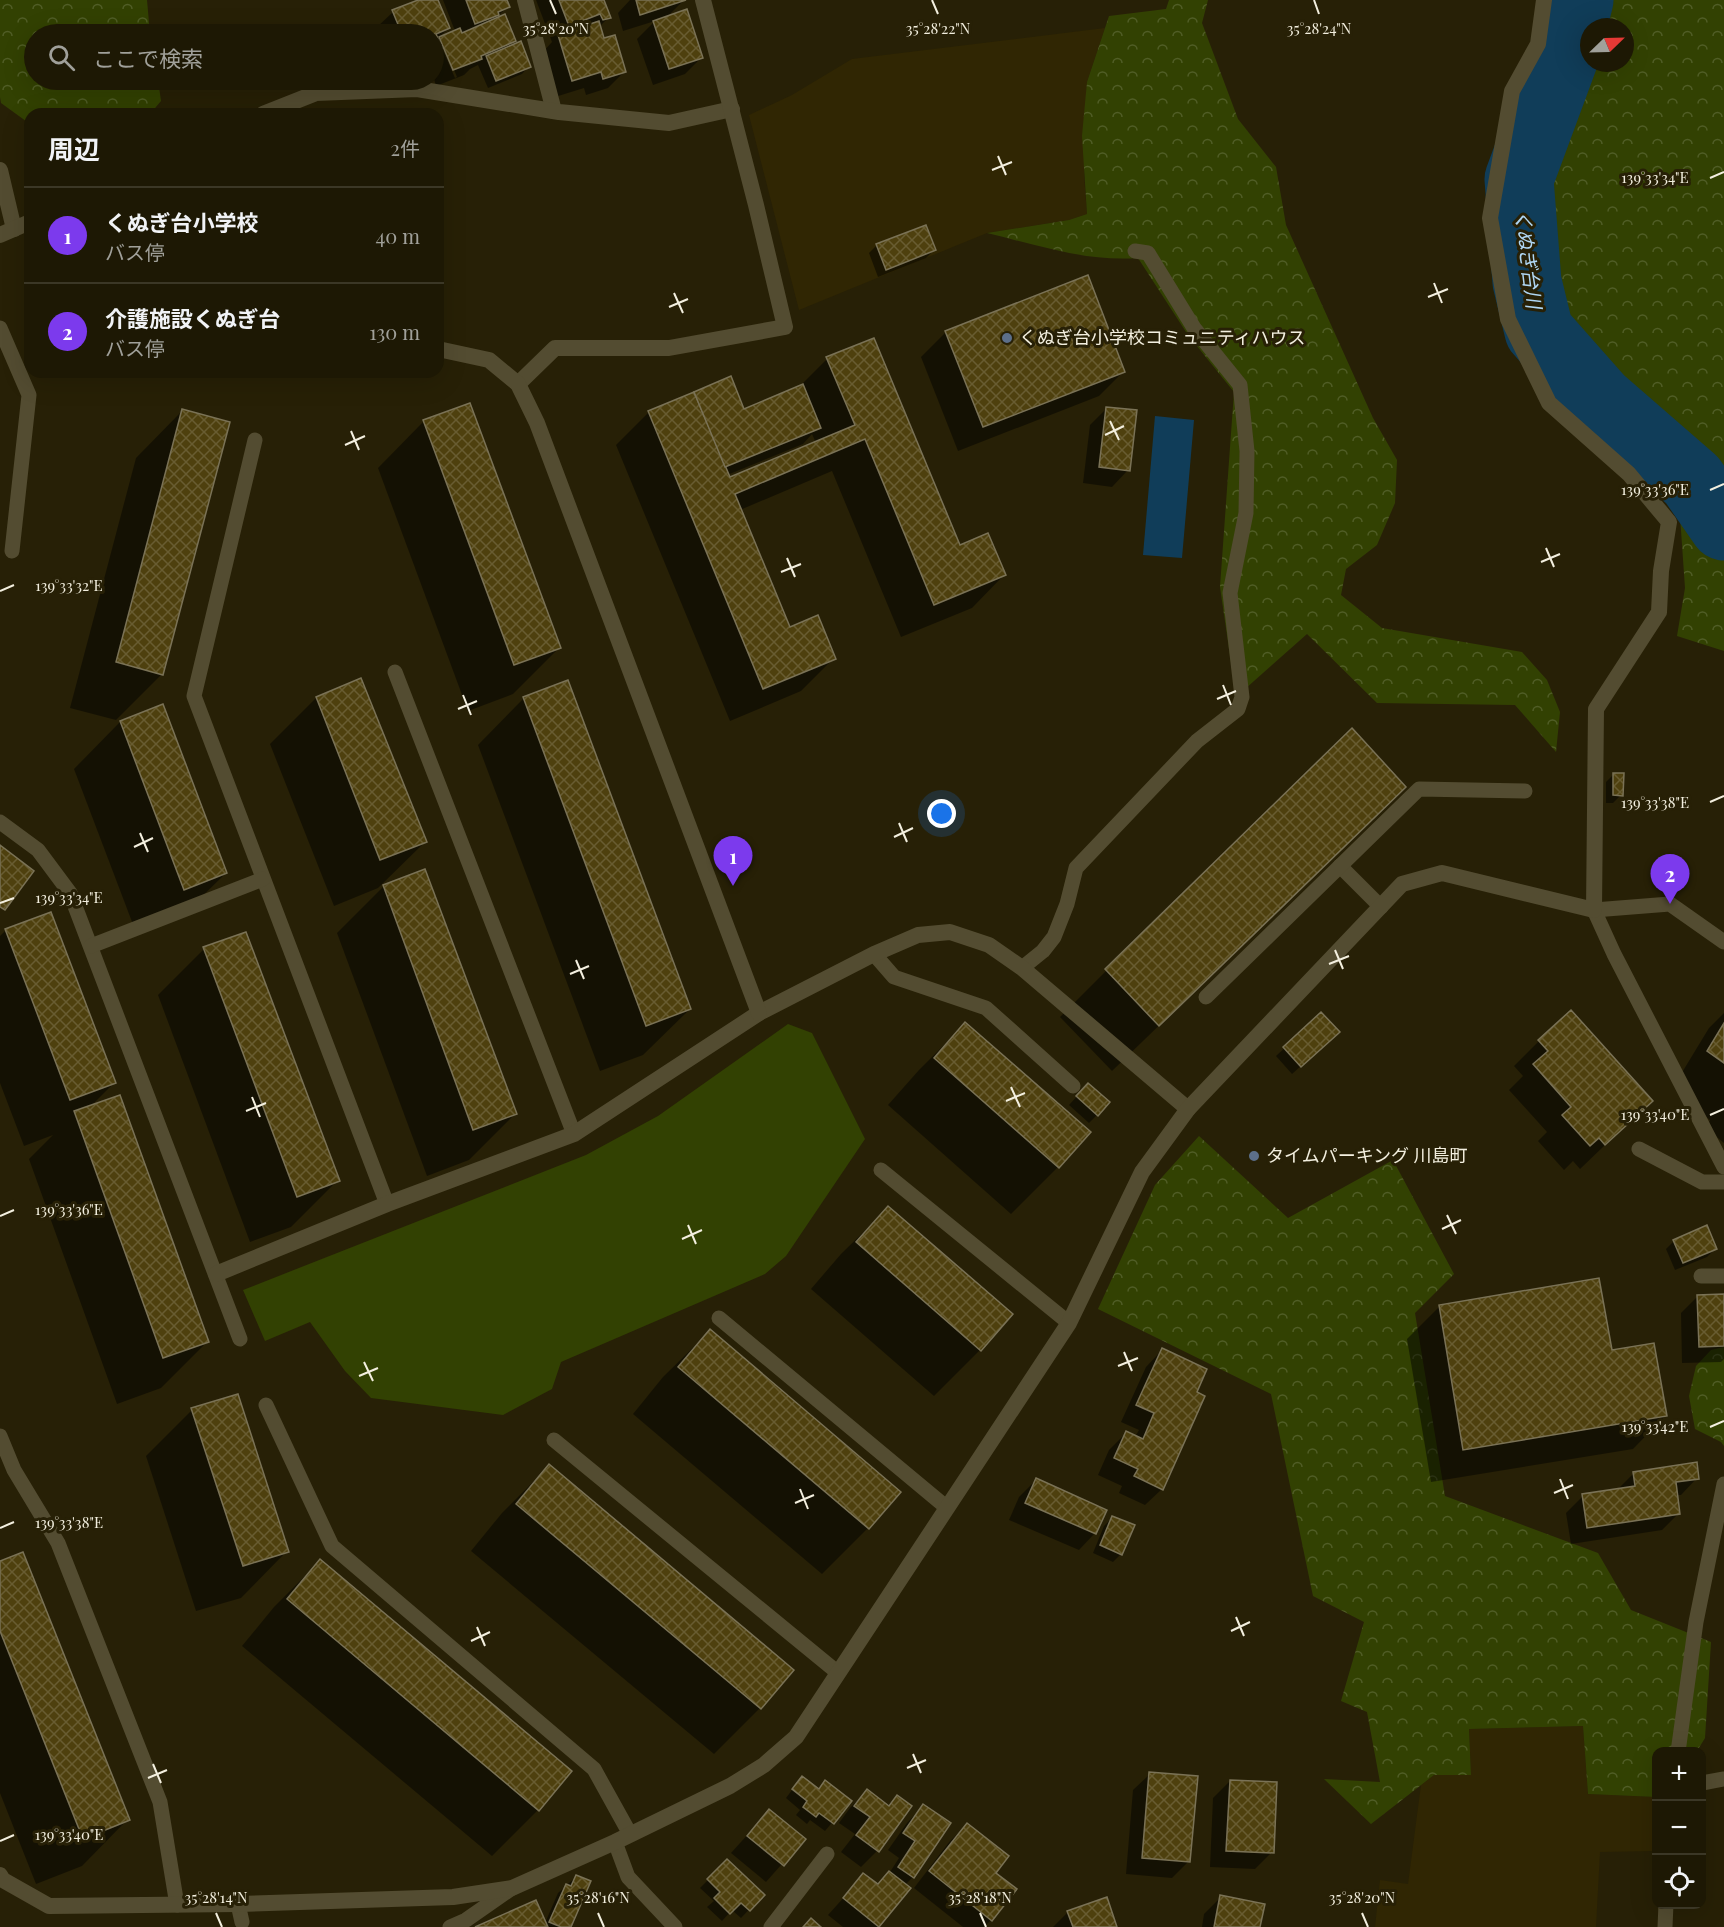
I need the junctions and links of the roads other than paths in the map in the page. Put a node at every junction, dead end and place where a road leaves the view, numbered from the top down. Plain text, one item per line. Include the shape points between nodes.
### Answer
1 (525, 0) edge
2 (703, 0) edge
3 (1544, 0) edge
4 (392, 90) edge
5 (423, 90) edge
6 (278, 108) edge
7 (732, 108) junction
8 (554, 111) junction
9 (0, 170) edge
10 (15, 228) edge
11 (1135, 250) dead end
12 (0, 328) edge
13 (444, 350) edge
14 (518, 384) junction
15 (255, 440) dead end
16 (12, 551) dead end
17 (395, 672) dead end
18 (1525, 791) dead end
19 (0, 822) edge
20 (1341, 866) junction
21 (263, 879) junction
22 (1381, 907) junction
23 (1594, 910) junction
24 (1724, 942) edge
25 (91, 946) junction
26 (874, 954) junction
27 (1022, 968) junction
28 (1206, 997) dead end
29 (759, 1013) junction
30 (1073, 1086) dead end
31 (1188, 1109) junction
32 (574, 1134) junction
33 (1639, 1149) dead end
34 (1724, 1167) edge
35 (881, 1170) dead end
36 (1724, 1182) edge
37 (387, 1204) junction
38 (216, 1274) junction
39 (1701, 1276) dead end
40 (1724, 1276) edge
41 (719, 1318) dead end
42 (1069, 1323) junction
43 (240, 1339) dead end
44 (266, 1405) dead end
45 (0, 1436) edge
46 (554, 1440) dead end
47 (1724, 1484) edge
48 (946, 1507) junction
49 (837, 1672) junction
50 (1679, 1747) edge
51 (1724, 1779) edge
52 (1706, 1782) edge
53 (622, 1838) junction
54 (827, 1854) dead end
55 (0, 1875) edge
56 (512, 1888) junction
57 (238, 1904) junction
58 (177, 1905) junction
59 (1666, 1909) edge
60 (242, 1922) dead end
61 (450, 1927) edge
62 (675, 1927) edge
63 (771, 1927) edge
64 (1665, 1927) edge

1 - 8 street
2 - 7 street
3 - 23 street via 1538,44 1512,91 1490,218 1508,319 1549,403 1629,474 1669,522 1659,612 1596,709
4 - 6 street via 316,93
5 - 8 street
7 - 8 street via 669,123
7 - 14 street via 785,327 669,348 555,348
9 - 10 street
11 - 27 lane via 1148,253 1194,328 1240,385 1247,451 1246,513 1230,593 1242,698 1238,709 1197,741 1076,868 1054,937
12 - 16 lane via 28,395
13 - 14 street via 489,360
14 - 29 street via 537,423
15 - 21 lane via 194,696
17 - 32 lane
18 - 20 lane via 1419,789
19 - 25 lane via 39,850 70,893
20 - 22 lane
20 - 28 lane
21 - 25 lane
21 - 37 lane
22 - 23 street via 1402,884 1442,873
22 - 31 street
23 - 24 lane via 1670,904
23 - 34 lane
25 - 38 lane
26 - 27 street via 918,935 950,932 990,945
26 - 29 street
26 - 30 lane via 894,977 987,1008
27 - 31 street
29 - 32 street
31 - 42 street via 1142,1172
32 - 37 street
33 - 36 lane via 1701,1182
35 - 42 lane
37 - 38 street
38 - 43 lane
39 - 40 lane
41 - 48 lane
42 - 48 street
44 - 53 lane via 332,1546 594,1769
45 - 58 lane via 14,1470 57,1543 160,1802
46 - 49 lane
47 - 50 lane via 1696,1622
48 - 49 street
49 - 53 street via 796,1737 764,1765 730,1786
51 - 52 lane
53 - 56 street
53 - 62 lane via 628,1877
54 - 63 lane
55 - 58 street via 49,1906
56 - 57 street via 453,1897
56 - 61 lane
57 - 58 street
57 - 60 lane
59 - 64 lane

